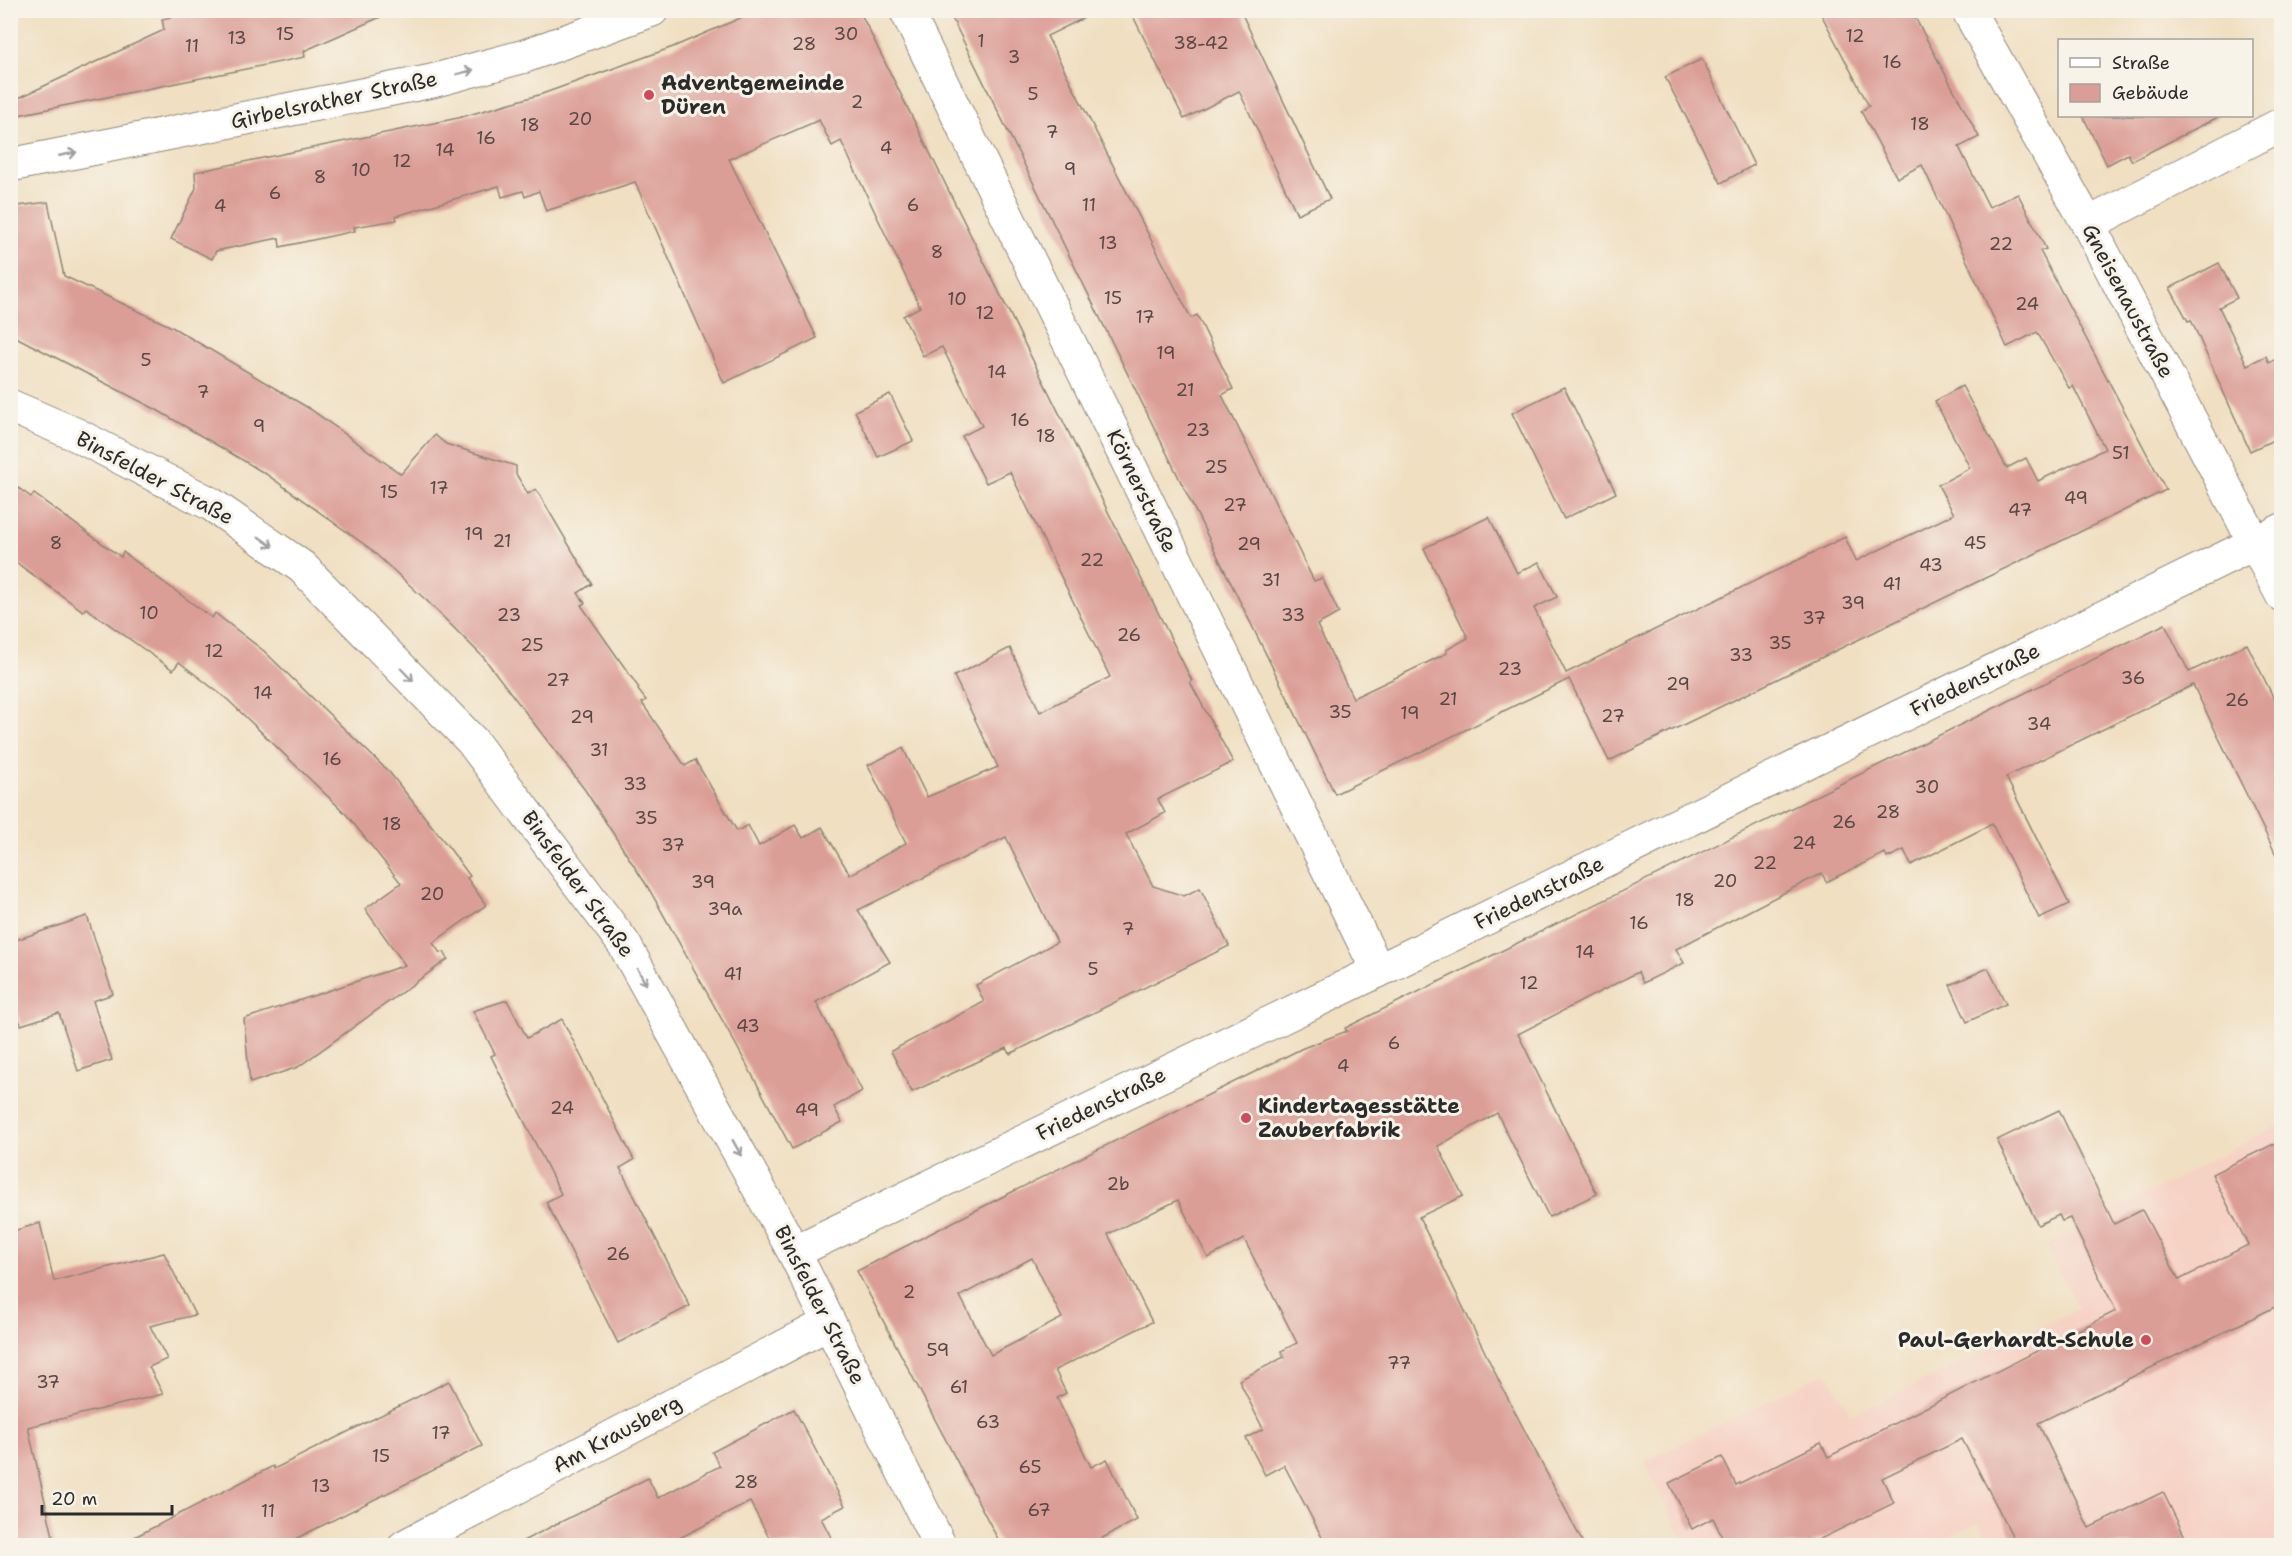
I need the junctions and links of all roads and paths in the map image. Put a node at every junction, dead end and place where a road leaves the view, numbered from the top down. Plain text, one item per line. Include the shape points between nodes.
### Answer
1 (652, 10) edge
2 (906, 10) edge
3 (1968, 10) edge
4 (2282, 124) edge
5 (10, 165) edge
6 (2088, 224) junction
7 (10, 406) edge
8 (2269, 537) edge
9 (2282, 595) edge
10 (1378, 971) junction
11 (794, 1252) junction
12 (829, 1323) junction
13 (405, 1545) edge
14 (940, 1545) edge

5 -> 1 street, Girbelsrather Straße via 432,81 525,56
2 - 10 street, Körnerstraße
3 - 6 street, Gneisenaustraße
4 - 6 street
6 - 8 street, Gneisenaustraße
7 -> 11 street, Binsfelder Straße via 211,504 302,567 472,741 624,944
8 - 9 street, Gneisenaustraße
8 - 10 street, Friedenstraße
10 - 11 street, Friedenstraße
11 - 12 street, Binsfelder Straße
12 - 13 street, Am Krausberg
12 - 14 street, Binsfelder Straße

